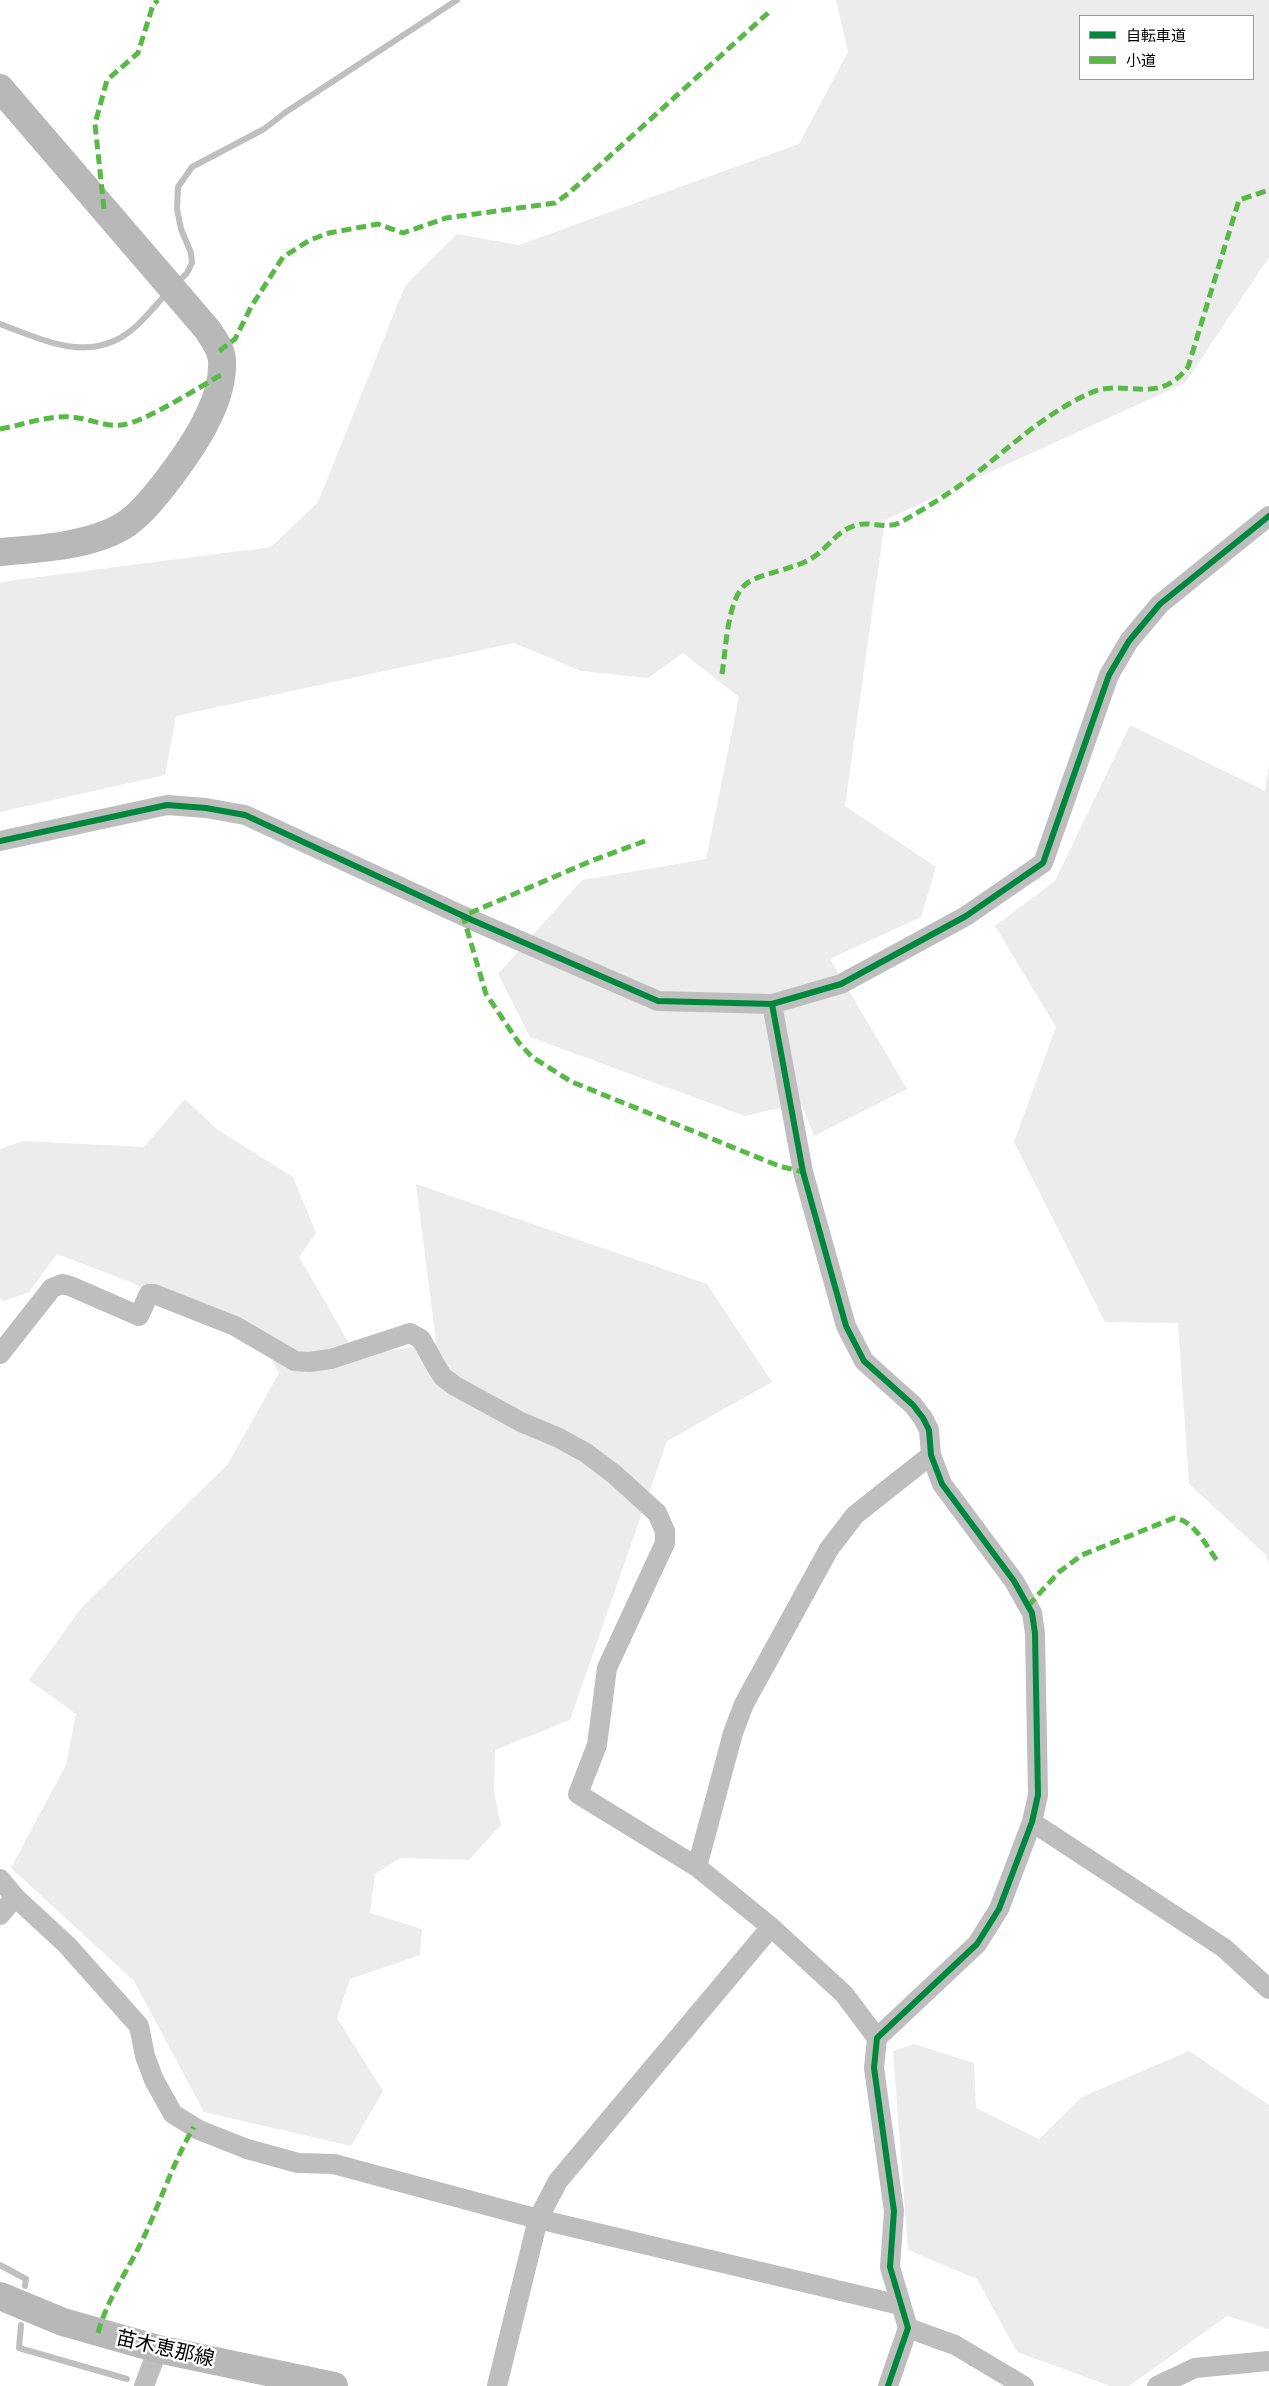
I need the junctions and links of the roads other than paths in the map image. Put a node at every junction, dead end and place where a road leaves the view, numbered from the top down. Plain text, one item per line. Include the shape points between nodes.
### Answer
1 (0, 88) edge
2 (1269, 516) edge
3 (0, 552) edge
4 (0, 841) edge
5 (772, 1004) junction
6 (0, 1354) edge
7 (931, 1455) junction
8 (1032, 1822) junction
9 (697, 1867) junction
10 (0, 1879) edge
11 (15, 1897) junction
12 (0, 1915) edge
13 (771, 1927) junction
14 (1269, 1989) edge
15 (877, 2038) junction
16 (538, 2219) junction
17 (0, 2296) edge
18 (900, 2305) junction
19 (908, 2328) junction
20 (158, 2349) junction
21 (1269, 2361) edge
22 (144, 2386) edge
23 (334, 2386) edge
24 (497, 2386) edge
25 (888, 2386) edge
26 (1024, 2386) edge
27 (1157, 2386) edge

1 - 3 street via 207,329 222,359 220,383 209,416 152,500 123,526 90,539 47,548
2 - 5 street via 1160,604 1129,641 1109,675 1043,863 966,916 841,984
4 - 5 street via 167,805 245,815 472,920 658,1001
5 - 7 street via 803,1172 846,1326 864,1361 923,1418 929,1430
6 - 9 street via 52,1288 62,1284 139,1316 149,1294 154,1294 235,1326 295,1361 331,1359 410,1334 421,1339 436,1366 455,1386 586,1453 657,1513 665,1531 665,1543 607,1668 597,1744 578,1794
7 - 8 street via 942,1484 1014,1581 1032,1613 1038,1795
7 - 9 street via 855,1515 829,1549 744,1704 733,1733
8 - 14 street via 1224,1948
8 - 15 street via 1000,1909 977,1944
9 - 13 street
10 - 11 street
11 - 12 street
11 - 16 street via 67,1945 139,2026 154,2080 173,2114 194,2127 248,2149 298,2163 334,2164
13 - 15 street via 844,1994
13 - 16 street via 558,2181
15 - 18 street via 874,2068 894,2211 890,2267
16 - 18 street
16 - 24 street
17 - 20 street, 苗木恵那線 via 63,2322
18 - 19 street
19 - 25 street
19 - 26 street via 955,2345
20 - 22 street
20 - 23 street, 苗木恵那線
21 - 27 street via 1195,2368

